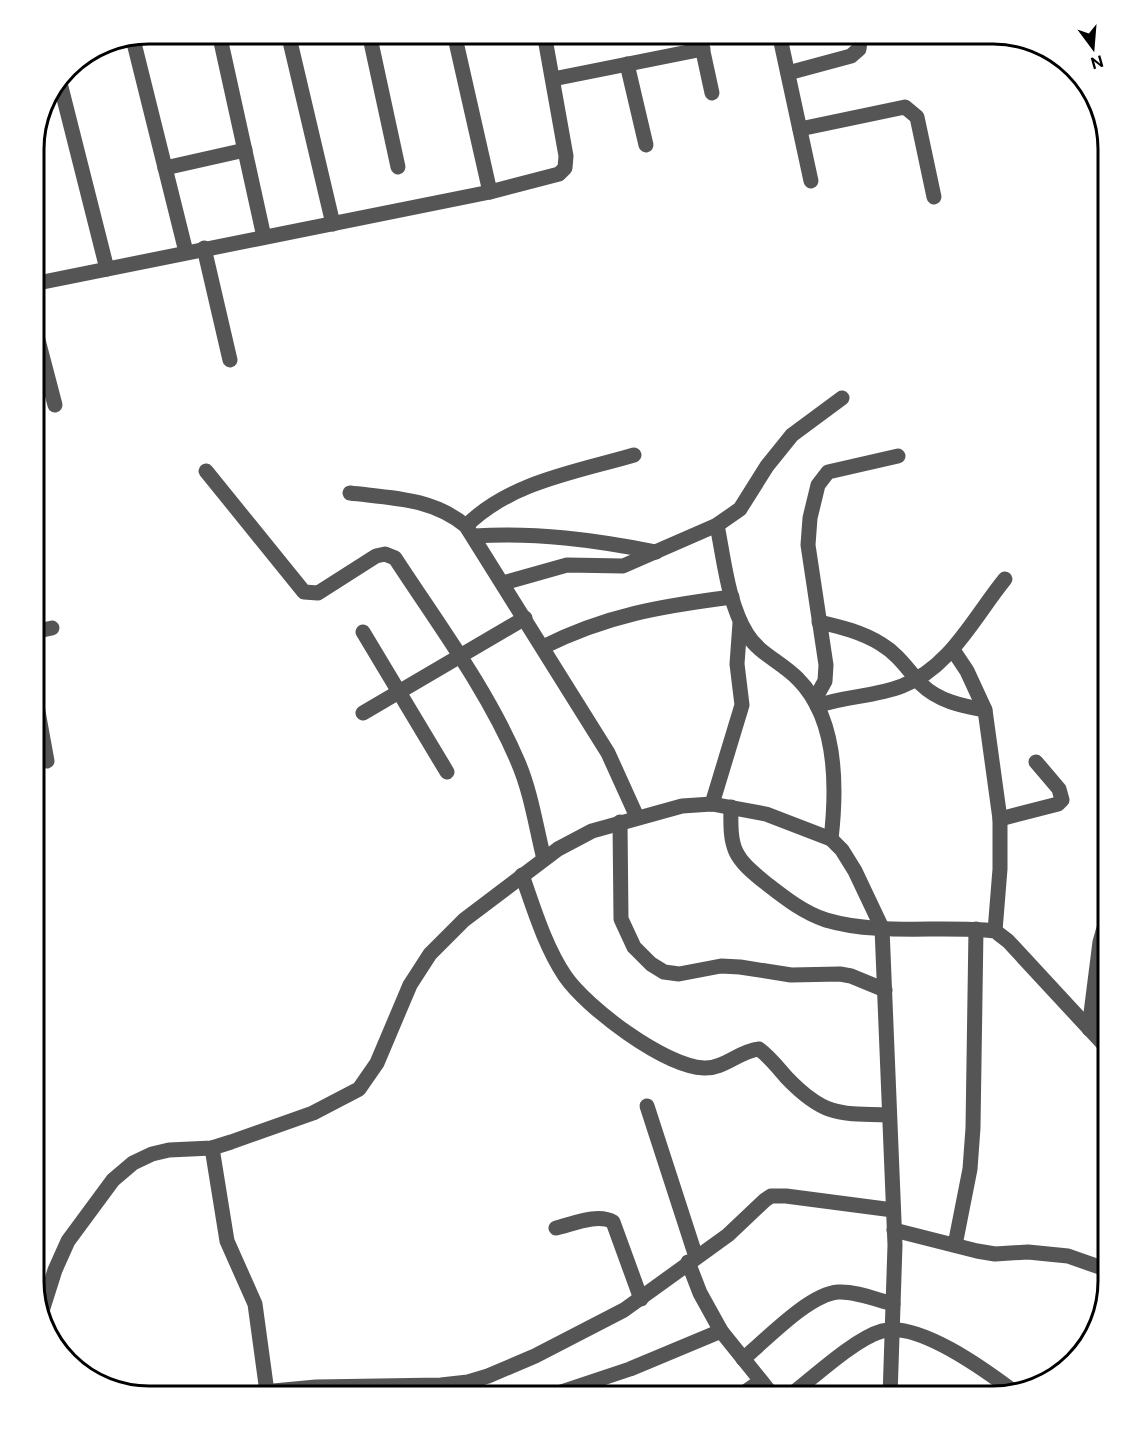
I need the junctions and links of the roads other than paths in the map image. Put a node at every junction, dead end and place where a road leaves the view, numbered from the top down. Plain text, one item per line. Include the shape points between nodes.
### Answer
1 (221, 44) edge
2 (291, 44) edge
3 (371, 44) edge
4 (456, 44) edge
5 (546, 44) edge
6 (702, 44) edge
7 (781, 44) edge
8 (860, 44) edge
9 (135, 45) edge
10 (703, 49) junction
11 (627, 64) junction
12 (788, 73) junction
13 (553, 79) junction
14 (62, 89) edge
15 (712, 93) dead end
16 (800, 129) junction
17 (645, 145) dead end
18 (245, 150) junction
19 (398, 167) dead end
20 (165, 168) junction
21 (811, 181) dead end
22 (490, 192) junction
23 (934, 196) dead end
24 (333, 224) junction
25 (264, 237) junction
26 (204, 248) junction
27 (186, 252) junction
28 (106, 269) junction
29 (44, 282) edge
30 (230, 360) dead end
31 (44, 363) edge
32 (842, 398) dead end
33 (55, 405) dead end
34 (634, 455) dead end
35 (897, 456) dead end
36 (206, 471) dead end
37 (350, 493) dead end
38 (717, 525) junction
39 (470, 531) junction
40 (656, 552) junction
41 (1005, 579) dead end
42 (503, 583) junction
43 (732, 597) junction
44 (525, 618) junction
45 (819, 622) junction
46 (740, 623) junction
47 (52, 628) dead end
48 (44, 630) edge
49 (363, 632) dead end
50 (543, 647) junction
51 (953, 650) junction
52 (460, 657) junction
53 (917, 679) junction
54 (400, 692) junction
55 (816, 703) junction
56 (985, 710) junction
57 (363, 713) dead end
58 (44, 744) edge
59 (47, 761) dead end
60 (1036, 762) dead end
61 (447, 772) dead end
62 (712, 804) junction
63 (731, 807) junction
64 (637, 817) junction
65 (1000, 819) junction
66 (620, 822) junction
67 (831, 839) junction
68 (544, 859) junction
69 (522, 875) junction
70 (882, 928) junction
71 (976, 929) junction
72 (995, 931) junction
73 (1098, 958) edge
74 (885, 990) junction
75 (1089, 1029) junction
76 (1098, 1038) edge
77 (647, 1106) dead end
78 (889, 1115) junction
79 (212, 1148) junction
80 (893, 1210) junction
81 (556, 1228) dead end
82 (894, 1230) junction
83 (955, 1245) junction
84 (692, 1260) junction
85 (1098, 1266) edge
86 (641, 1299) junction
87 (45, 1301) edge
88 (893, 1304) junction
89 (892, 1329) junction
90 (721, 1331) junction
91 (743, 1359) junction
92 (761, 1381) junction
93 (266, 1386) edge
94 (418, 1386) edge
95 (579, 1386) edge
96 (754, 1386) edge
97 (765, 1386) edge
98 (803, 1386) edge
99 (890, 1386) edge
100 (1006, 1386) edge

1 - 18 street
2 - 24 street
3 - 19 street
4 - 22 street
5 - 13 street
6 - 10 street
7 - 12 street
8 - 12 street via 851,56
9 - 20 street
10 - 11 street
10 - 15 street
11 - 13 street
11 - 17 street
12 - 16 street
13 - 22 street via 565,168 548,178
14 - 28 street
16 - 21 street
16 - 23 street via 905,107 917,117
18 - 20 street
18 - 25 street
20 - 27 street
22 - 24 street
24 - 25 street
25 - 26 street
26 - 27 street
26 - 30 street
27 - 28 street
28 - 29 street
31 - 33 street
32 - 38 street via 792,435 740,509
34 - 39 street via 510,494 483,509
35 - 45 street via 828,472 818,485 808,544
36 - 52 street via 304,592 318,593 375,556 385,554 394,558
37 - 39 street via 418,501 442,509
38 - 40 street
38 - 43 street
39 - 40 street via 597,540
39 - 42 street
40 - 42 street via 623,566 567,565
41 - 51 street
42 - 44 street
43 - 46 street
43 - 50 street via 677,604 597,622
44 - 50 street
44 - 52 street
45 - 53 street via 866,635 883,645
45 - 55 street via 826,664 825,681
46 - 55 street via 760,649 792,673
46 - 62 street via 737,664 742,705
47 - 48 street
49 - 54 street
50 - 64 street via 608,753
51 - 53 street
51 - 56 street
52 - 54 street
52 - 68 street via 519,764
53 - 55 street via 876,694
53 - 56 street via 942,699
54 - 57 street
54 - 61 street
55 - 67 street via 828,737 834,783
56 - 65 street
58 - 59 street
60 - 65 street via 1059,789 1062,800
62 - 63 street
62 - 64 street via 682,806
63 - 67 street via 766,814
63 - 70 street via 730,839 734,851 757,876 808,913 827,920
64 - 66 street
65 - 72 street
66 - 68 street via 592,831
66 - 74 street via 621,920 634,947 664,972 679,974 730,966 800,975 840,974
67 - 70 street via 855,871
68 - 69 street
69 - 78 street via 549,947 566,976 580,993 662,1056 687,1065 716,1068 759,1049 809,1100 826,1109 846,1114
69 - 79 street via 464,920 430,954 410,985 377,1063 359,1089 313,1113
70 - 71 street
70 - 74 street
71 - 72 street
71 - 83 street via 973,1128 970,1169
72 - 75 street
73 - 75 street
74 - 78 street
75 - 76 street
77 - 84 street
78 - 80 street
79 - 87 street via 152,1154 133,1163 113,1180 68,1241
79 - 93 street via 227,1241 255,1304
80 - 82 street
80 - 84 street via 771,1196
81 - 86 street via 596,1219 613,1222
82 - 83 street
82 - 88 street
83 - 85 street via 995,1254 1068,1256
84 - 86 street
84 - 90 street via 700,1293
86 - 94 street via 535,1356 468,1382
88 - 89 street
88 - 91 street via 845,1292 824,1296
89 - 98 street via 865,1339
89 - 99 street
89 - 100 street via 951,1349
90 - 91 street
90 - 95 street
91 - 92 street
92 - 96 street
92 - 97 street

